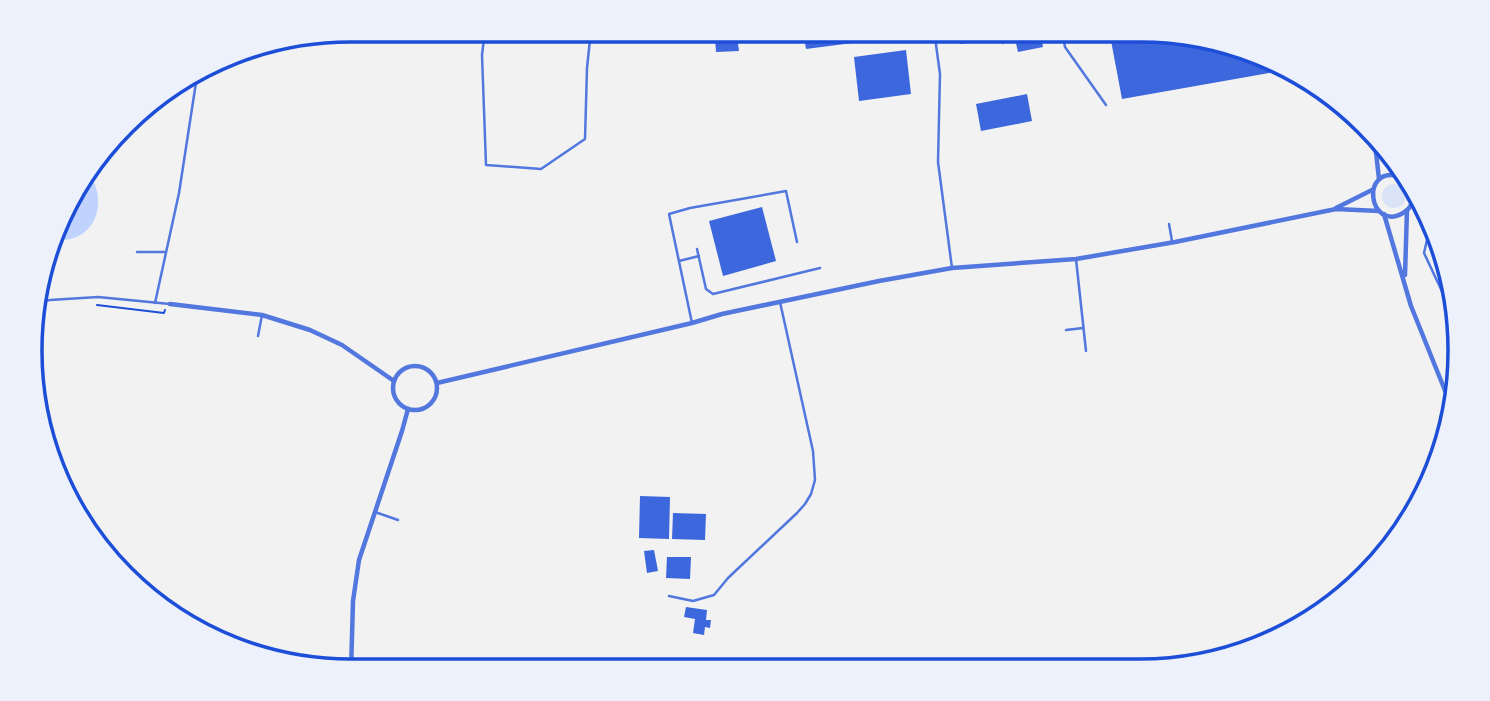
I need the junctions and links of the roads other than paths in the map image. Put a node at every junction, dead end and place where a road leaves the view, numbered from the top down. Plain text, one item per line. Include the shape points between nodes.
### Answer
1 (484, 42) edge
2 (590, 42) edge
3 (936, 42) edge
4 (1064, 42) edge
5 (196, 83) edge
6 (1106, 106) dead end
7 (1376, 153) edge
8 (1393, 176) edge
9 (1379, 179) junction
10 (1373, 190) junction
11 (1411, 203) edge
12 (1336, 209) junction
13 (1407, 210) junction
14 (1382, 213) junction
15 (1169, 224) dead end
16 (1427, 238) edge
17 (797, 242) dead end
18 (1172, 242) junction
19 (697, 249) dead end
20 (137, 252) dead end
21 (166, 252) junction
22 (699, 256) junction
23 (1076, 259) junction
24 (679, 261) junction
25 (820, 268) dead end
26 (952, 268) junction
27 (1405, 279) junction
28 (1442, 292) edge
29 (46, 301) edge
30 (780, 302) junction
31 (155, 303) junction
32 (168, 305) joint
33 (261, 315) junction
34 (692, 323) junction
35 (1083, 328) junction
36 (1066, 330) dead end
37 (258, 336) dead end
38 (1086, 351) dead end
39 (394, 381) junction
40 (437, 383) junction
41 (1445, 391) edge
42 (408, 409) junction
43 (374, 512) junction
44 (398, 520) dead end
45 (669, 596) dead end
46 (351, 659) edge

1 - 2 lane via 486,164 541,169 585,139
3 - 26 lane via 940,74 938,162
4 - 6 lane
5 - 21 lane
7 - 9 street
8 - 9 street
9 - 10 street
10 - 12 street
10 - 14 street via 1373,202
11 - 13 street
12 - 14 street
12 - 18 street
13 - 14 street via 1395,216
13 - 27 street
14 - 27 street
15 - 18 lane
16 - 28 lane via 1424,253
17 - 24 lane via 786,191 669,214
18 - 23 street
19 - 22 lane
20 - 21 lane
21 - 31 lane
22 - 24 lane
22 - 25 lane via 706,289 713,294
23 - 26 street
23 - 35 lane
24 - 34 lane
26 - 30 street
27 - 41 street
29 - 31 lane via 98,297
30 - 34 street
30 - 45 lane via 812,443 815,481 811,494 715,595 693,601
31 - 32 lane
32 - 33 street
33 - 37 lane
33 - 39 street via 342,345
34 - 40 street
35 - 36 lane
35 - 38 lane
39 - 40 street via 402,369 416,365 430,370
39 - 42 street via 397,400
40 - 42 street via 432,402 421,409
42 - 43 street
43 - 44 lane
43 - 46 street via 355,582

